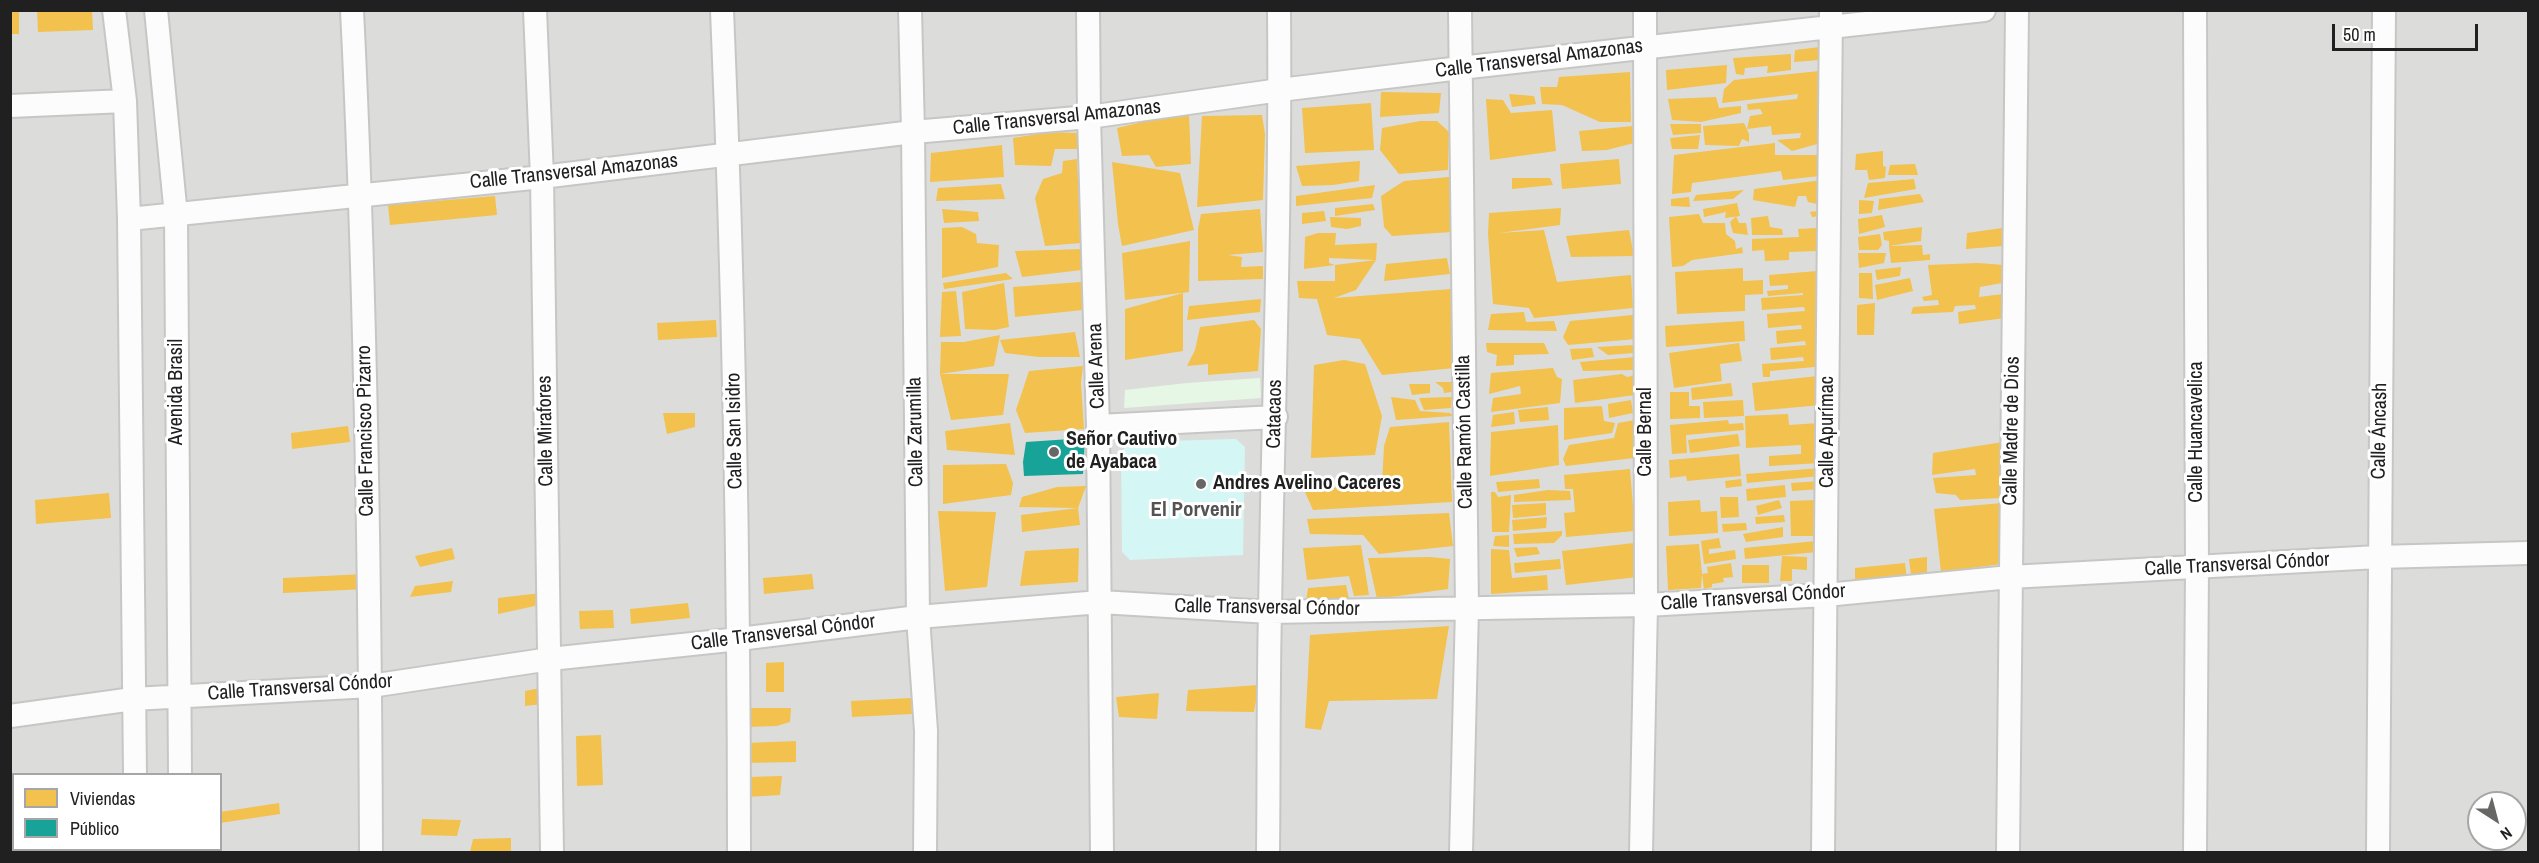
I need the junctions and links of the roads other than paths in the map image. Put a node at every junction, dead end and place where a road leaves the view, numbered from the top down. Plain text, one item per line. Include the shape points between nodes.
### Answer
1 (114, 10) edge
2 (156, 10) edge
3 (352, 10) edge
4 (536, 10) edge
5 (722, 10) edge
6 (910, 10) edge
7 (1088, 10) edge
8 (1279, 10) edge
9 (1460, 10) edge
10 (1645, 10) edge
11 (1984, 10) edge
12 (2017, 10) edge
13 (2195, 10) edge
14 (2384, 10) edge
15 (1831, 19) edge
16 (1645, 47) junction
17 (1460, 68) junction
18 (1280, 90) junction
19 (125, 101) junction
20 (10, 106) edge
21 (1089, 117) junction
22 (913, 132) junction
23 (728, 155) junction
24 (542, 177) junction
25 (361, 194) junction
26 (176, 216) junction
27 (129, 219) junction
28 (1276, 417) junction
29 (1098, 426) junction
30 (2529, 553) edge
31 (2378, 557) junction
32 (2197, 568) junction
33 (2010, 577) junction
34 (1826, 595) junction
35 (1100, 602) junction
36 (1646, 605) junction
37 (1467, 608) junction
38 (1270, 612) junction
39 (918, 616) junction
40 (739, 639) junction
41 (550, 659) junction
42 (371, 686) junction
43 (178, 696) junction
44 (133, 699) junction
45 (10, 716) edge
46 (135, 773) edge
47 (180, 773) edge
48 (371, 852) edge
49 (552, 852) edge
50 (740, 852) edge
51 (925, 852) edge
52 (1102, 852) edge
53 (1268, 852) edge
54 (1461, 852) edge
55 (1641, 852) edge
56 (1823, 852) edge
57 (2008, 852) edge
58 (2195, 852) edge
59 (2378, 852) edge

1 - 19 street
2 - 26 street, Avenida Brasil
3 - 25 street, Calle Francisco Pizarro
4 - 24 street, Calle Mirafores
5 - 23 street, Calle San Isidro
6 - 22 street, Calle Zarumilla
7 - 21 street, Calle Arena
8 - 18 street, Catacaos
9 - 17 street, Calle Ramón Castilla
10 - 16 street, Calle Bernal
11 - 15 street, Calle Transversal Amazonas
12 - 33 street, Calle Madre de Dios
13 - 32 street, Calle Huancavelica
14 - 31 street, Calle Áncash
15 - 16 street, Calle Transversal Amazonas
15 - 34 street, Calle Apurímac
16 - 17 street, Calle Transversal Amazonas
16 - 36 street, Calle Bernal
17 - 18 street, Calle Transversal Amazonas
17 - 37 street, Calle Ramón Castilla
18 - 21 street, Calle Transversal Amazonas
18 - 28 street, Catacaos
19 - 20 street
19 - 27 street
21 - 22 street, Calle Transversal Amazonas
21 - 29 street, Calle Arena
22 - 23 street, Calle Transversal Amazonas
22 - 39 street, Calle Zarumilla
23 - 24 street, Calle Transversal Amazonas
23 - 40 street, Calle San Isidro
24 - 25 street, Calle Transversal Amazonas
24 - 41 street, Calle Mirafores
25 - 26 street, Calle Transversal Amazonas
25 - 42 street, Calle Francisco Pizarro
26 - 27 street, Calle Transversal Amazonas
26 - 43 street, Avenida Brasil
27 - 44 street
28 - 29 street
28 - 38 street, Catacaos
29 - 35 street, Calle Arena
30 - 31 street, Calle Transversal Cóndor
31 - 32 street, Calle Transversal Cóndor
31 - 59 street, Calle Áncash
32 - 33 street, Calle Transversal Cóndor
32 - 58 street, Calle Huancavelica
33 - 34 street, Calle Transversal Cóndor
33 - 57 street, Calle Madre de Dios
34 - 36 street, Calle Transversal Cóndor
34 - 56 street, Calle Apurímac
35 - 38 street, Calle Transversal Cóndor
35 - 39 street, Calle Transversal Cóndor
35 - 52 street, Calle Arena
36 - 37 street, Calle Transversal Cóndor
36 - 55 street, Calle Bernal
37 - 38 street, Calle Transversal Cóndor
37 - 54 street, Calle Ramón Castilla
38 - 53 street, Catacaos
39 - 40 street, Calle Transversal Cóndor
39 - 51 street, Calle Zarumilla via 926,731
40 - 41 street, Calle Transversal Cóndor
40 - 50 street, Calle San Isidro
41 - 42 street, Calle Transversal Cóndor
41 - 49 street, Calle Mirafores
42 - 43 street, Calle Transversal Cóndor
42 - 48 street, Calle Francisco Pizarro
43 - 44 street, Calle Transversal Cóndor
43 - 47 street, Avenida Brasil
44 - 45 street, Calle Transversal Cóndor
44 - 46 street

